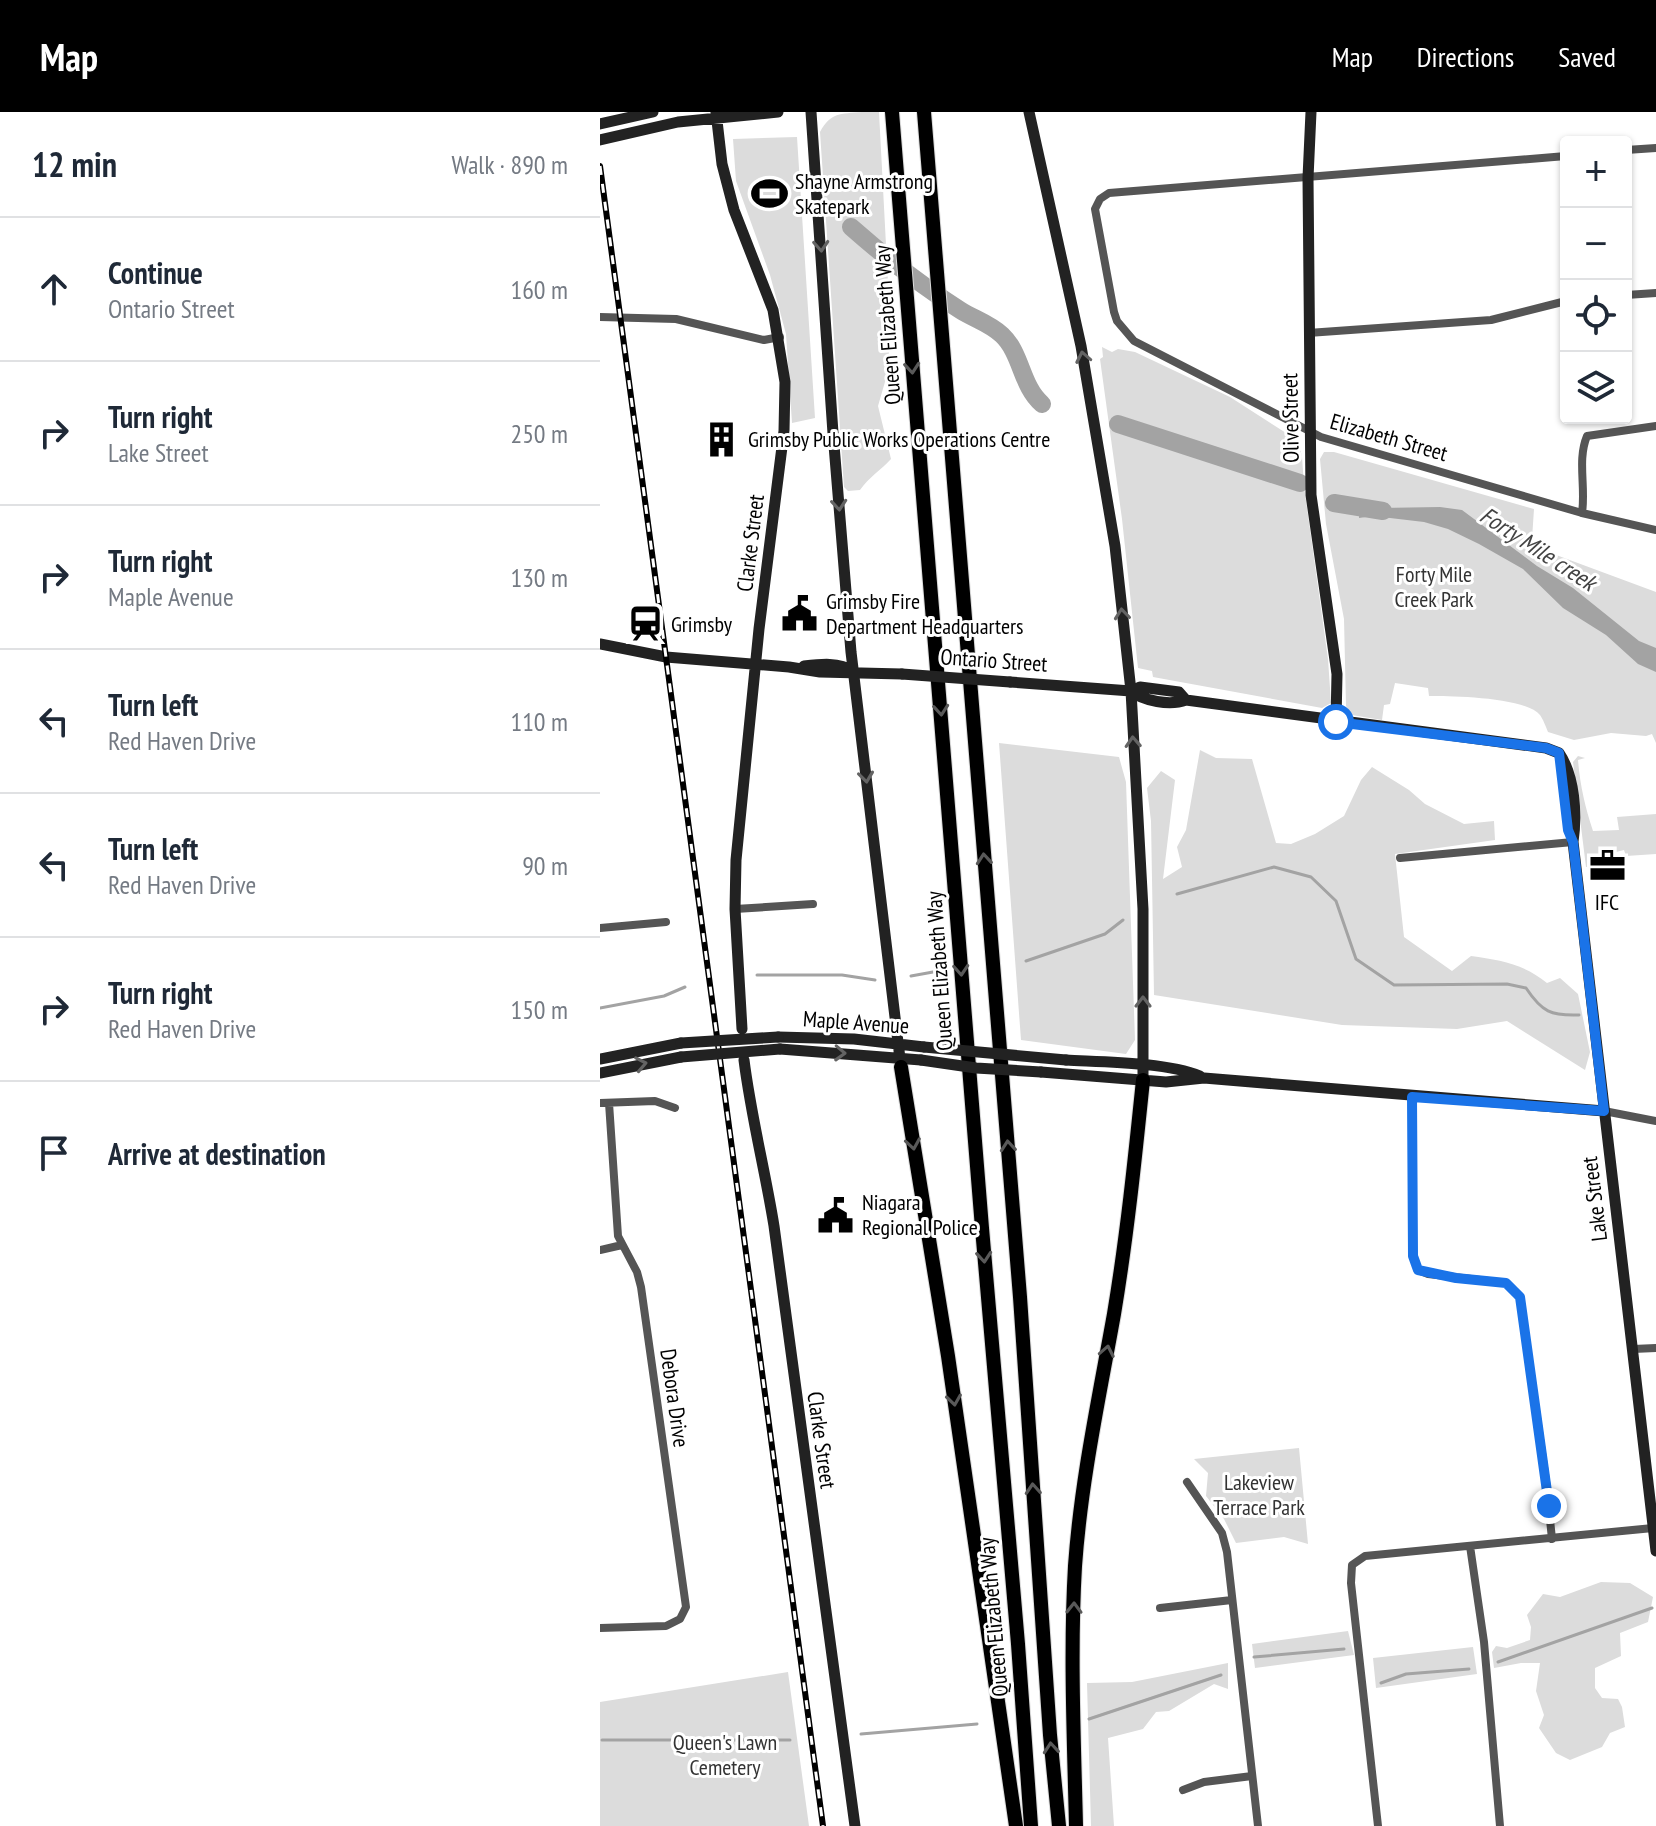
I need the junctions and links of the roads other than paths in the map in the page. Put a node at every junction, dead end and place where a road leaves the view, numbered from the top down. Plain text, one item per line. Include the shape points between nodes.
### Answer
1 (653, 112) edge
2 (778, 112) edge
3 (811, 112) edge
4 (892, 112) edge
5 (924, 112) edge
6 (1029, 112) edge
7 (1311, 112) edge
8 (716, 115) edge
9 (600, 124) edge
10 (600, 140) edge
11 (1656, 148) edge
12 (1632, 150) edge
13 (1560, 157) edge
14 (1308, 178) junction
15 (1656, 293) edge
16 (1632, 295) edge
17 (1560, 303) edge
18 (600, 317) edge
19 (1308, 333) junction
20 (780, 337) junction
21 (1656, 426) edge
22 (1309, 432) junction
23 (1582, 513) junction
24 (1656, 530) edge
25 (600, 644) edge
26 (756, 664) junction
27 (853, 671) junction
28 (1131, 691) junction
29 (1336, 722) junction
30 (1559, 753) joint
31 (1573, 842) junction
32 (1400, 858) dead end
33 (813, 904) dead end
34 (735, 909) junction
35 (666, 922) dead end
36 (600, 928) edge
37 (742, 1029) dead end
38 (779, 1043) junction
39 (897, 1043) junction
40 (600, 1059) edge
41 (744, 1060) dead end
42 (900, 1062) junction
43 (600, 1073) edge
44 (1143, 1073) junction
45 (1412, 1097) junction
46 (604, 1103) edge
47 (675, 1108) dead end
48 (1604, 1111) junction
49 (1656, 1121) edge
50 (622, 1245) junction
51 (600, 1250) edge
52 (1656, 1348) edge
53 (1633, 1349) junction
54 (1651, 1473) edge
55 (1187, 1482) dead end
56 (1653, 1528) junction
57 (1552, 1539) junction
58 (1470, 1546) junction
59 (1656, 1551) edge
60 (1232, 1600) junction
61 (1160, 1608) dead end
62 (600, 1628) edge
63 (1252, 1776) junction
64 (1183, 1790) dead end
65 (855, 1826) edge
66 (1016, 1826) edge
67 (1031, 1826) edge
68 (1059, 1826) edge
69 (1076, 1826) edge
70 (1258, 1826) edge
71 (1378, 1826) edge
72 (1500, 1826) edge

1 - 9 street
2 - 8 street
3 -> 27 street
4 -> 67 highway, Queen Elizabeth Way
68 -> 5 highway
28 -> 6 street via 1094,414
7 - 14 street, Olive Street
8 - 10 street
8 - 20 street, Clarke Street via 734,210
11 - 12 street
13 - 14 street
14 - 19 street, Olive Street
14 - 22 street, Elizabeth Street via 1109,193 1095,209 1114,312 1134,341
15 - 16 street
17 - 19 street via 1491,320
18 - 20 street via 676,319 764,340
19 - 22 street, Olive Street
20 - 26 street, Clarke Street via 784,431
21 - 23 street via 1587,436 1582,448
22 - 23 street, Elizabeth Street
22 - 29 street, Olive Street via 1311,495 1337,674
23 - 24 street, Elizabeth Street
25 - 26 street, Ontario Street via 661,657
26 - 27 street, Ontario Street
26 - 34 street, Clarke Street
27 - 28 street, Ontario Street, bridge
27 -> 39 street
28 - 29 street, Ontario Street via 1140,698
44 -> 28 street via 1143,909
29 - 30 street, Ontario Street
30 - 31 street, Lake Street
31 - 32 street
31 - 48 street, Lake Street
33 - 34 street
34 - 37 street, Clarke Street
35 - 36 street
38 - 39 street, Maple Avenue
38 - 40 street, Maple Avenue, bridge via 681,1043
38 -> 42 street, Maple Avenue
43 -> 38 street, Maple Avenue, bridge
39 - 42 street
39 - 44 street, Maple Avenue, bridge
41 - 65 street, Clarke Street via 774,1226
42 - 44 street, Maple Avenue, bridge via 1065,1074
42 -> 66 highway
44 - 45 street, Maple Avenue via 1166,1082 1204,1078
69 -> 44 highway via 1075,1565 1086,1463 1134,1180
45 - 48 street, Maple Avenue
45 - 57 street via 1413,1256 1418,1270 1506,1283 1520,1297
46 - 47 street via 655,1101
46 - 50 street, Debora Drive
48 - 49 street, Maple Avenue
48 - 53 street, Lake Street
50 - 51 street
50 - 62 street, Debora Drive via 641,1287 686,1607 680,1619 666,1626
52 - 53 street
53 - 54 street, Lake Street
54 - 56 street, Lake Street
55 - 60 street via 1222,1533
56 - 57 street
56 - 59 street, Lake Street
57 - 58 street
58 - 71 street via 1365,1556 1352,1565
58 - 72 street
60 - 61 street
60 - 63 street
63 - 64 street
63 - 70 street

